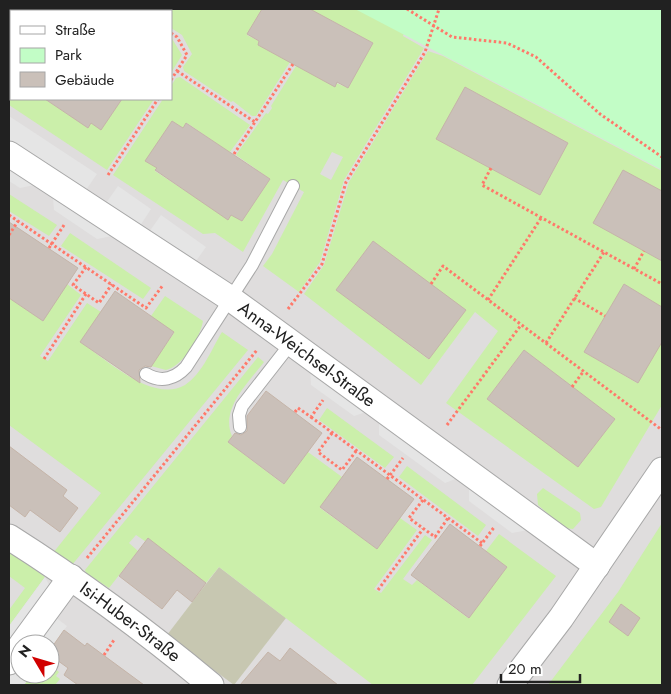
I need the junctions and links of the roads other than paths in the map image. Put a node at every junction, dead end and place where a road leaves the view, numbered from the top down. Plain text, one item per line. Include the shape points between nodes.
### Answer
1 (9, 154) edge
2 (293, 186) dead end
3 (231, 299) junction
4 (283, 336) junction
5 (146, 374) dead end
6 (240, 426) dead end
7 (662, 470) edge
8 (9, 537) edge
9 (597, 566) junction
10 (71, 577) junction
11 (30, 634) edge
12 (211, 685) edge
13 (510, 685) edge

1 - 3 street, Anna-Weichsel-Straße
2 - 3 lane
3 - 4 street, Anna-Weichsel-Straße
3 - 5 lane via 182,371 165,379
4 - 6 lane via 242,406
4 - 9 street, Anna-Weichsel-Straße
7 - 9 street
8 - 10 street, Isi-Huber-Straße
9 - 13 street
10 - 11 street, Isi-Huber-Straße
10 - 12 street, Isi-Huber-Straße via 152,636

